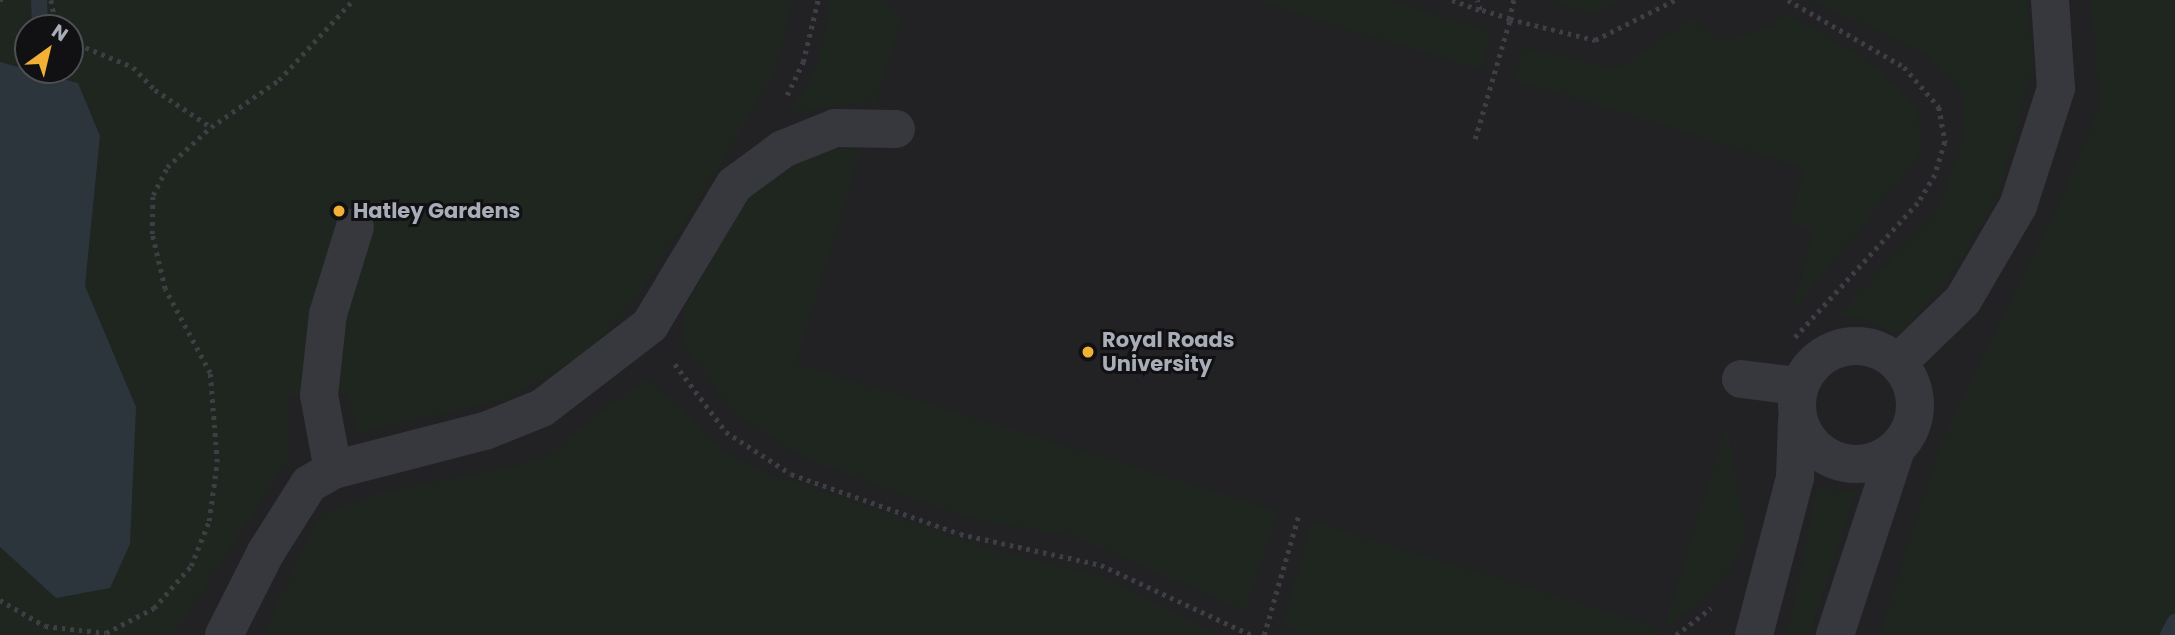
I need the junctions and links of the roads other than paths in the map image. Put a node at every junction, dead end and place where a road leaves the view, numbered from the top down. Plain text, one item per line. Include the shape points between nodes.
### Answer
1 (2050, 0) edge
2 (896, 129) dead end
3 (355, 228) dead end
4 (1899, 362) junction
5 (1776, 392) junction
6 (1895, 452) junction
7 (333, 470) junction
8 (224, 635) edge
9 (1754, 635) edge
10 (1835, 635) edge

1 - 4 street via 2056,88 2018,206 1963,300
2 - 7 street via 835,128 783,149 734,185 650,325 542,408 485,431
3 - 7 street via 328,313 319,396
4 - 5 street via 1862,345 1823,354
4 - 6 street via 1915,391 1914,425
5 - 6 street via 1820,453 1857,466
5 - 9 street via 1795,478
6 - 10 street
7 - 8 street via 309,484 266,552

